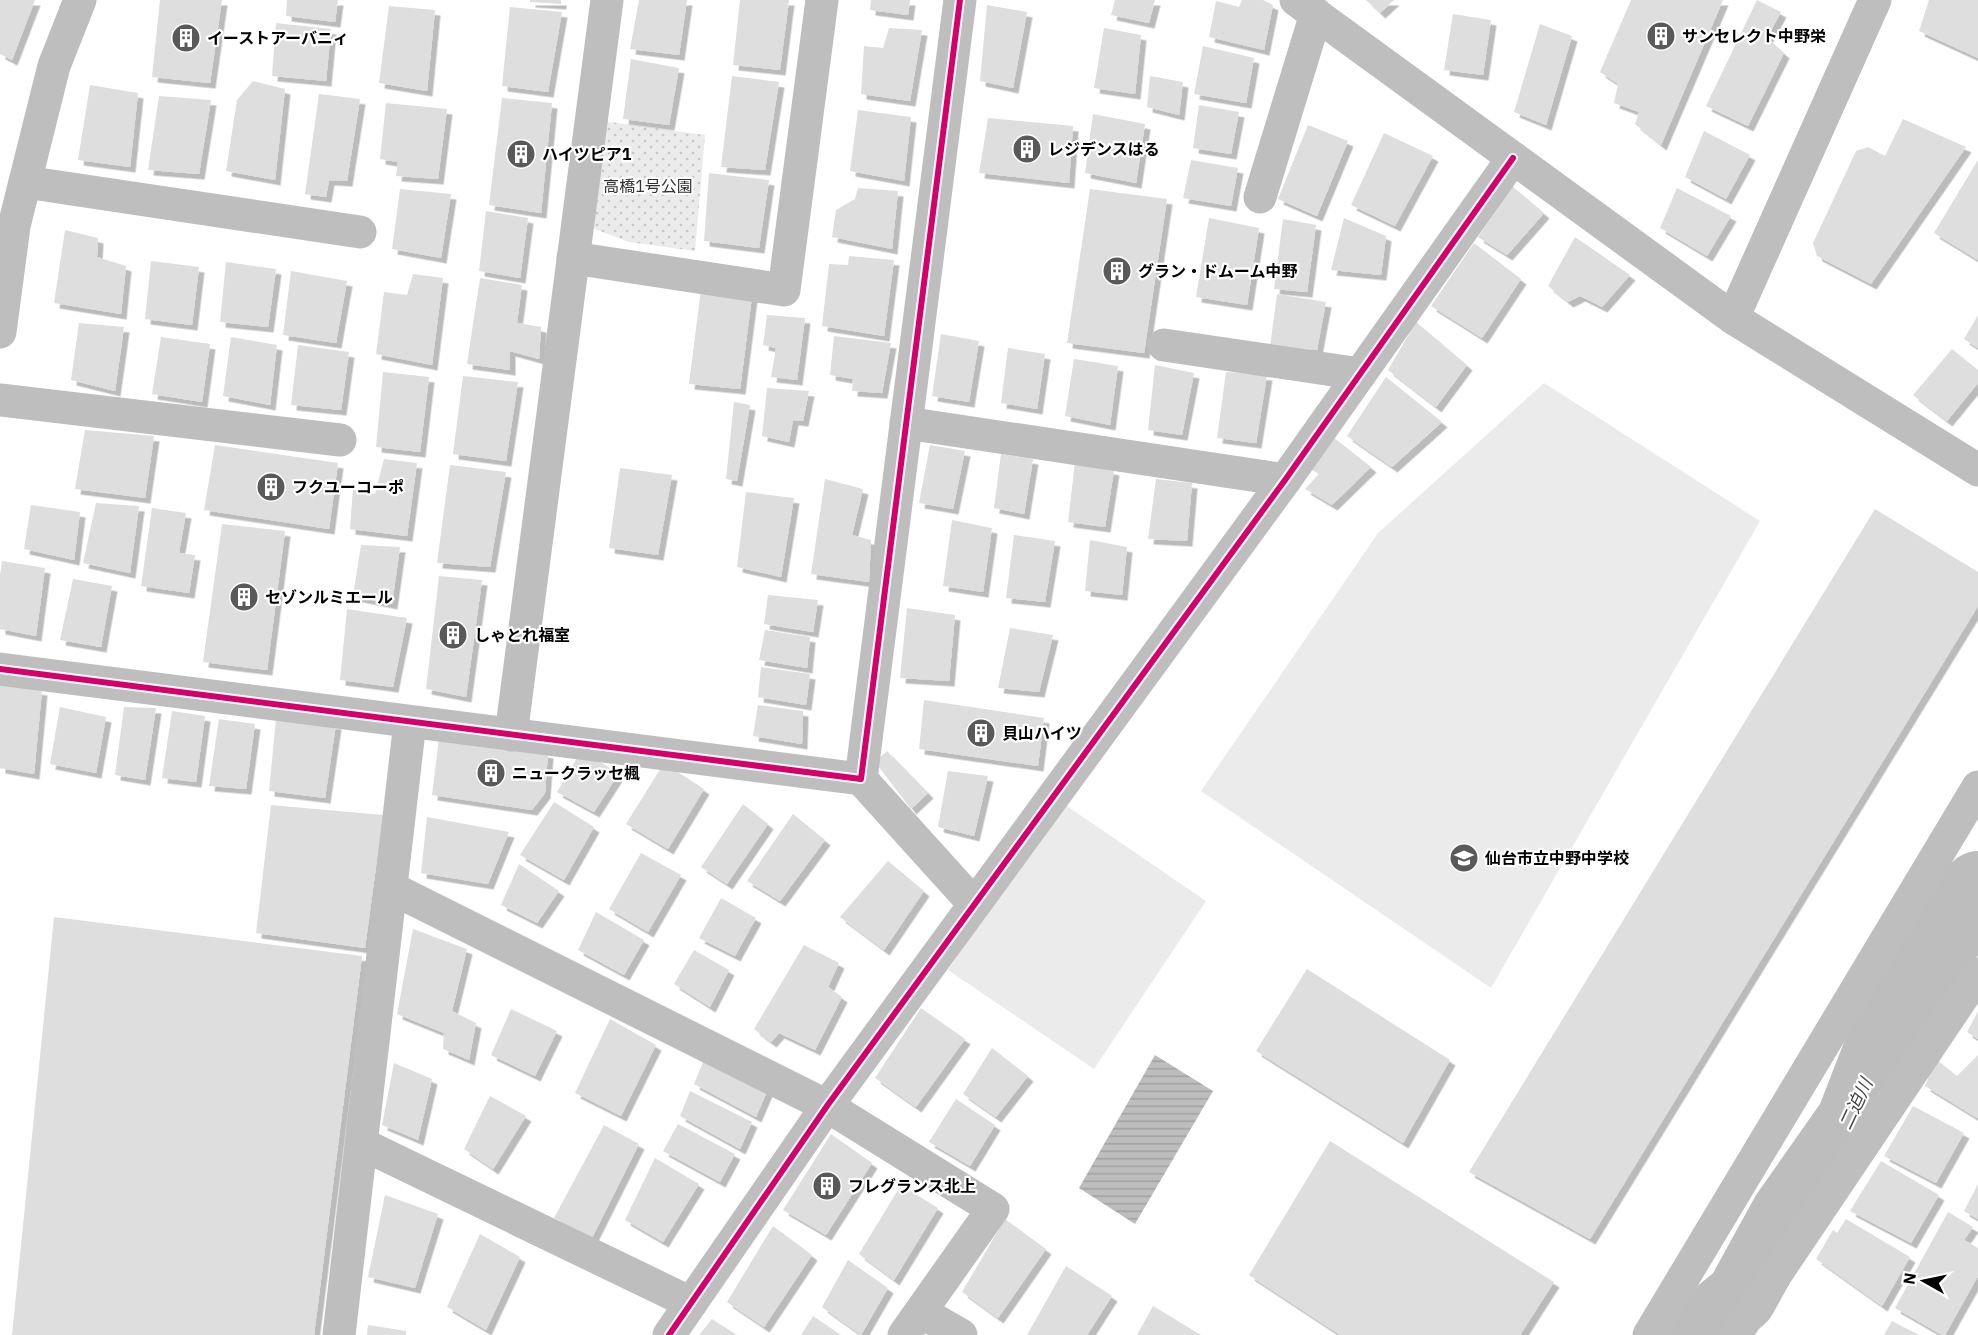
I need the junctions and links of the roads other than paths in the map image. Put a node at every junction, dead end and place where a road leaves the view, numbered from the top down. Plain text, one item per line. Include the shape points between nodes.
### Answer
1 (80, 0) edge
2 (607, 0) edge
3 (822, 0) edge
4 (960, 0) edge
5 (1875, 0) edge
6 (1306, 7) edge
7 (1513, 158) junction
8 (25, 182) junction
9 (1260, 197) dead end
10 (7, 225) edge
11 (360, 232) dead end
12 (573, 258) junction
13 (1733, 318) junction
14 (0, 332) edge
15 (1164, 345) dead end
16 (1360, 374) junction
17 (0, 400) edge
18 (906, 423) junction
19 (340, 440) dead end
20 (1978, 470) edge
21 (1284, 480) junction
22 (0, 669) edge
23 (410, 722) junction
24 (511, 735) junction
25 (861, 779) junction
26 (1978, 787) edge
27 (392, 888) junction
28 (974, 904) junction
29 (1978, 974) edge
30 (827, 1106) junction
31 (362, 1144) junction
32 (692, 1303) junction
33 (913, 1323) edge
34 (339, 1335) edge
35 (669, 1335) edge
36 (961, 1335) edge
37 (1649, 1335) edge
38 (1736, 1335) edge

1 - 8 street via 54,66
2 - 12 street
3 - 12 street via 784,290
4 - 18 street
5 - 13 street
6 - 7 street
6 - 9 street
7 - 13 street
7 - 16 street
8 - 10 street
8 - 11 street
10 - 14 street
12 - 24 street
13 - 20 street
15 - 16 street
16 - 21 street
17 - 19 street
18 - 21 street
18 - 25 street
21 - 28 street
22 - 23 street
23 - 24 street
23 - 27 street
24 - 25 street
25 - 28 street
26 - 37 street
27 - 30 street
27 - 31 street
28 - 30 street
29 - 38 street
30 - 32 street
30 - 33 street via 993,1209
31 - 32 street
31 - 34 street
32 - 35 street
33 - 36 street

